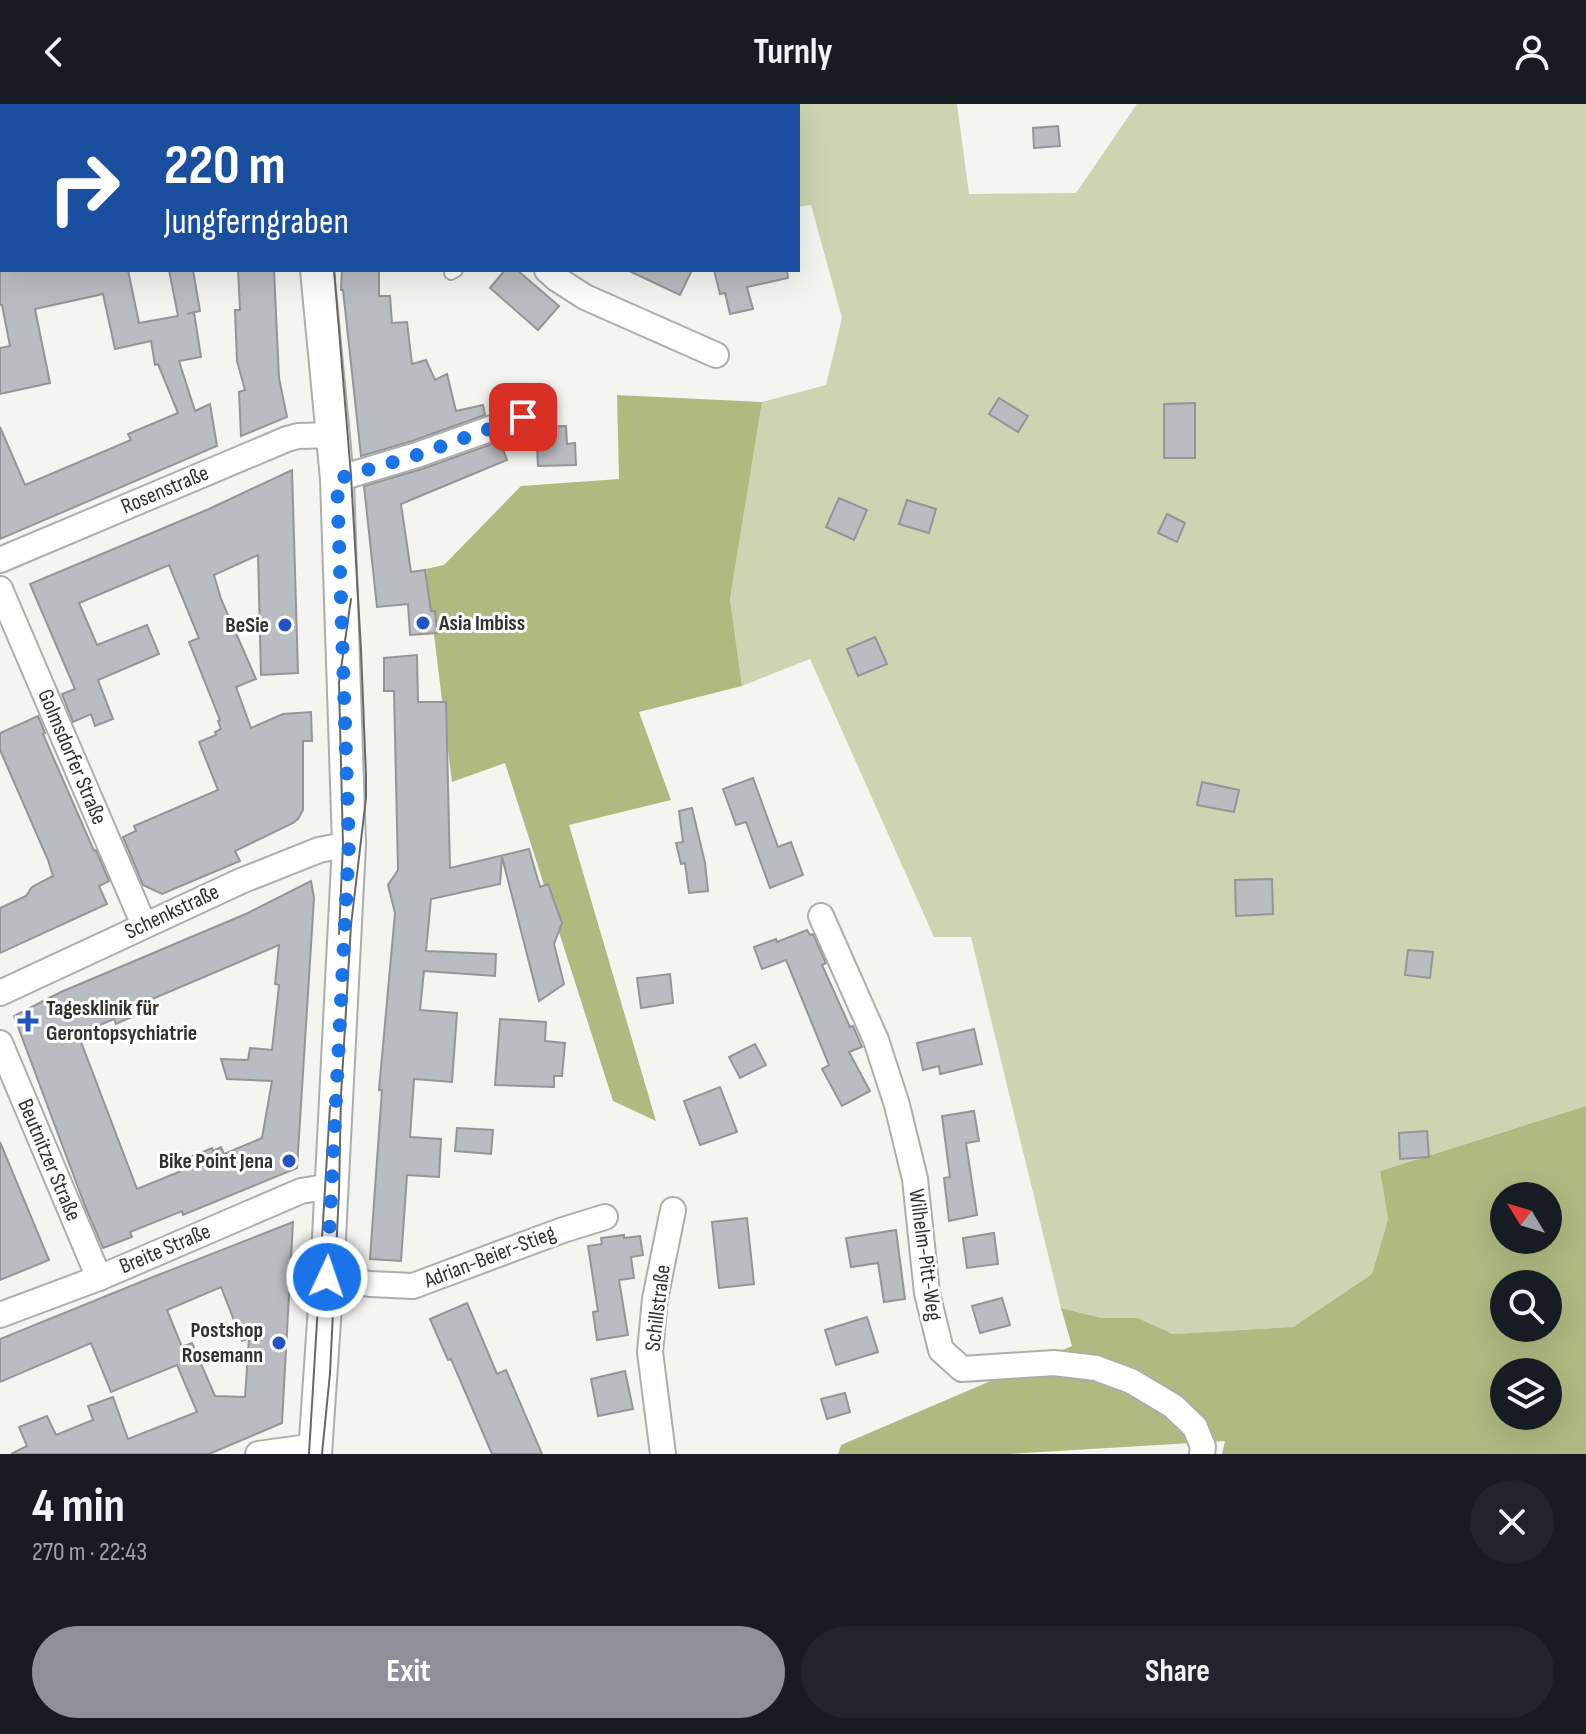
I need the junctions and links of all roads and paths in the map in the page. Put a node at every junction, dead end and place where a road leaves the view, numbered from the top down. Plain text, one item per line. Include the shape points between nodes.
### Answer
1 (317, 272) edge
2 (549, 272) edge
3 (716, 355) dead end
4 (523, 417) dead end
5 (333, 435) junction
6 (337, 479) junction
7 (0, 560) edge
8 (0, 589) edge
9 (349, 844) junction
10 (821, 916) dead end
11 (144, 925) junction
12 (0, 993) edge
13 (0, 1043) edge
14 (331, 1186) junction
15 (673, 1210) dead end
16 (605, 1217) dead end
17 (327, 1277) junction
18 (99, 1278) junction
19 (0, 1315) edge
20 (315, 1450) edge
21 (258, 1454) edge
22 (663, 1454) edge
23 (1202, 1454) edge

1 - 5 street
2 - 3 street via 585,297
4 - 6 street
5 - 6 street
5 - 7 street, Rosenstraße via 287,439
6 - 9 street
8 - 11 street, Golmsdorfer Straße
9 - 11 street, Schenkstraße via 319,850
9 - 14 street
10 - 23 street, Wilhelm-Pitt-Weg via 876,1040 897,1105 915,1179 927,1293 941,1350 962,1369 1054,1363 1096,1368 1131,1381 1173,1406 1195,1427
11 - 12 street, Schenkstraße
13 - 18 street, Beutnitzer Straße
14 - 17 street
14 - 18 street, Breite Straße via 301,1191
15 - 22 street, Schillstraße via 650,1352
16 - 17 street, Adrian-Beier-Stieg via 413,1286
17 - 20 street
18 - 19 street, Breite Straße
20 - 21 street

